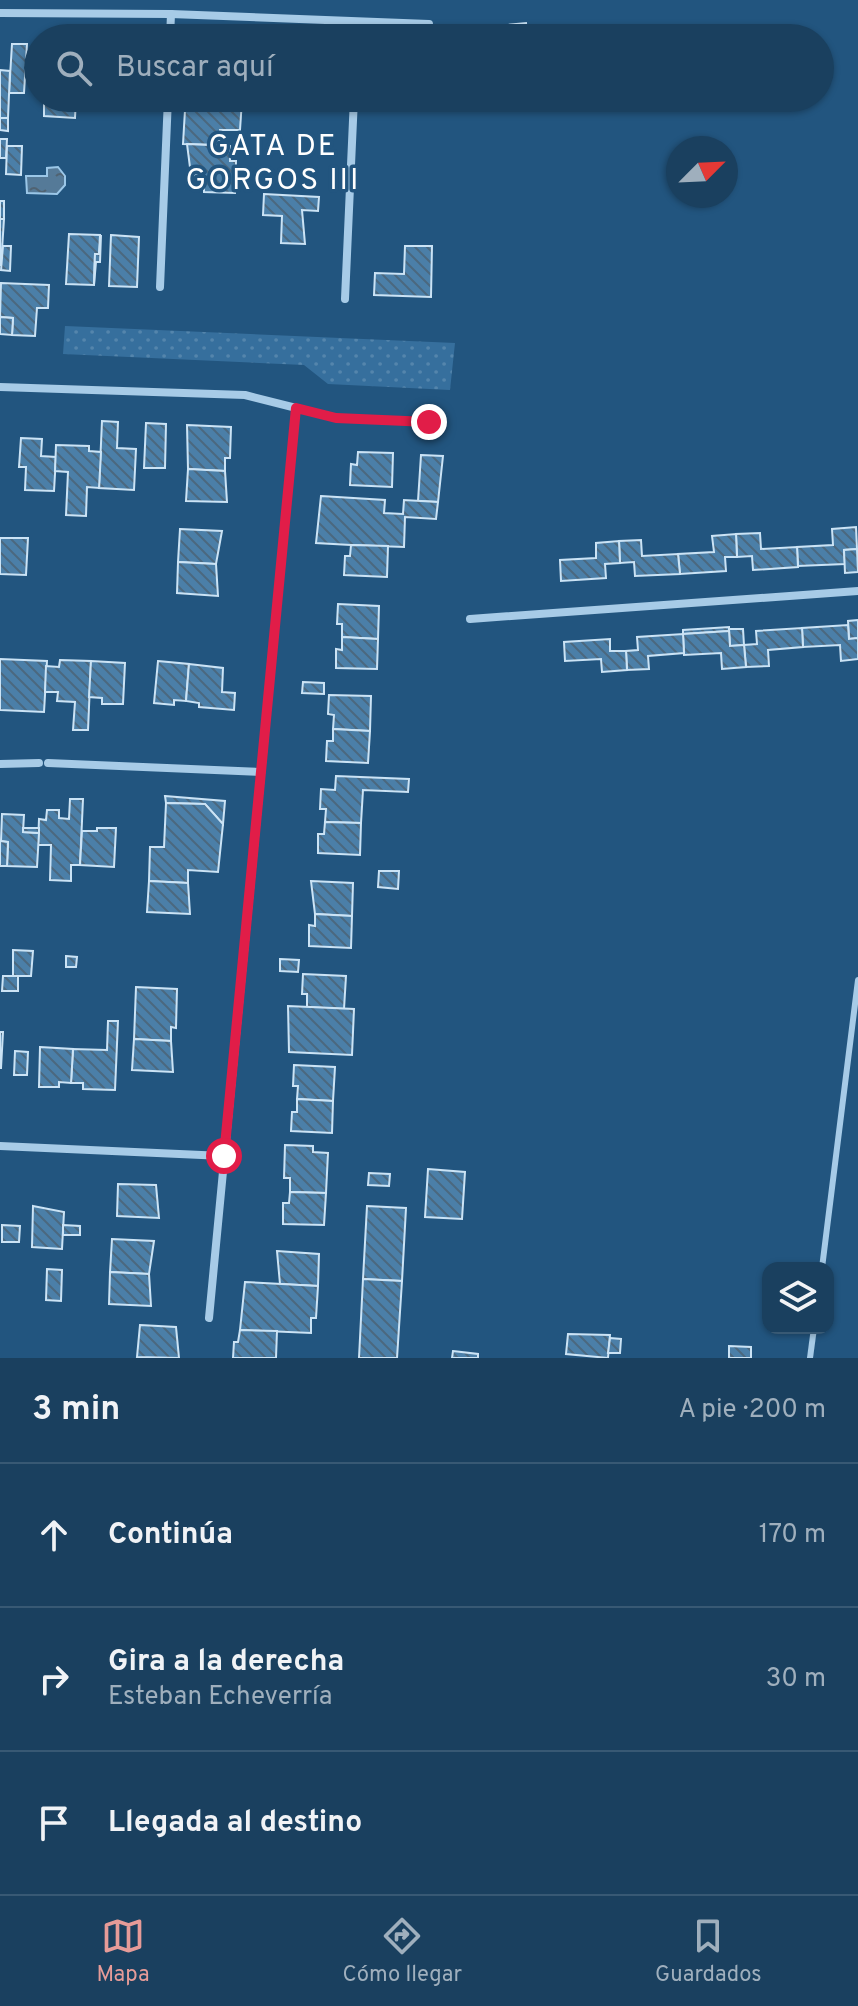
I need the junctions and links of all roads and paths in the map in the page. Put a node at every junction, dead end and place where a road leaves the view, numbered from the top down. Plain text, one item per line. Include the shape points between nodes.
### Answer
1 (0, 13) edge
2 (171, 14) junction
3 (358, 22) joint
4 (171, 24) edge
5 (429, 24) dead end
6 (167, 112) edge
7 (353, 112) edge
8 (160, 287) dead end
9 (345, 299) dead end
10 (0, 387) edge
11 (296, 408) junction
12 (429, 422) dead end
13 (858, 591) edge
14 (470, 619) dead end
15 (0, 764) edge
16 (261, 772) junction
17 (858, 980) edge
18 (0, 1146) edge
19 (224, 1156) junction
20 (823, 1262) edge
21 (209, 1318) dead end
22 (813, 1334) edge
23 (810, 1358) edge

1 - 2 street
2 - 3 street
2 - 4 street
3 - 5 street
6 - 8 street
7 - 9 street
10 - 11 street via 245,395
11 - 12 street via 336,418
11 - 16 street
13 - 14 street
15 - 16 street
16 - 19 street
17 - 20 lane
18 - 19 street
19 - 21 street
22 - 23 lane

